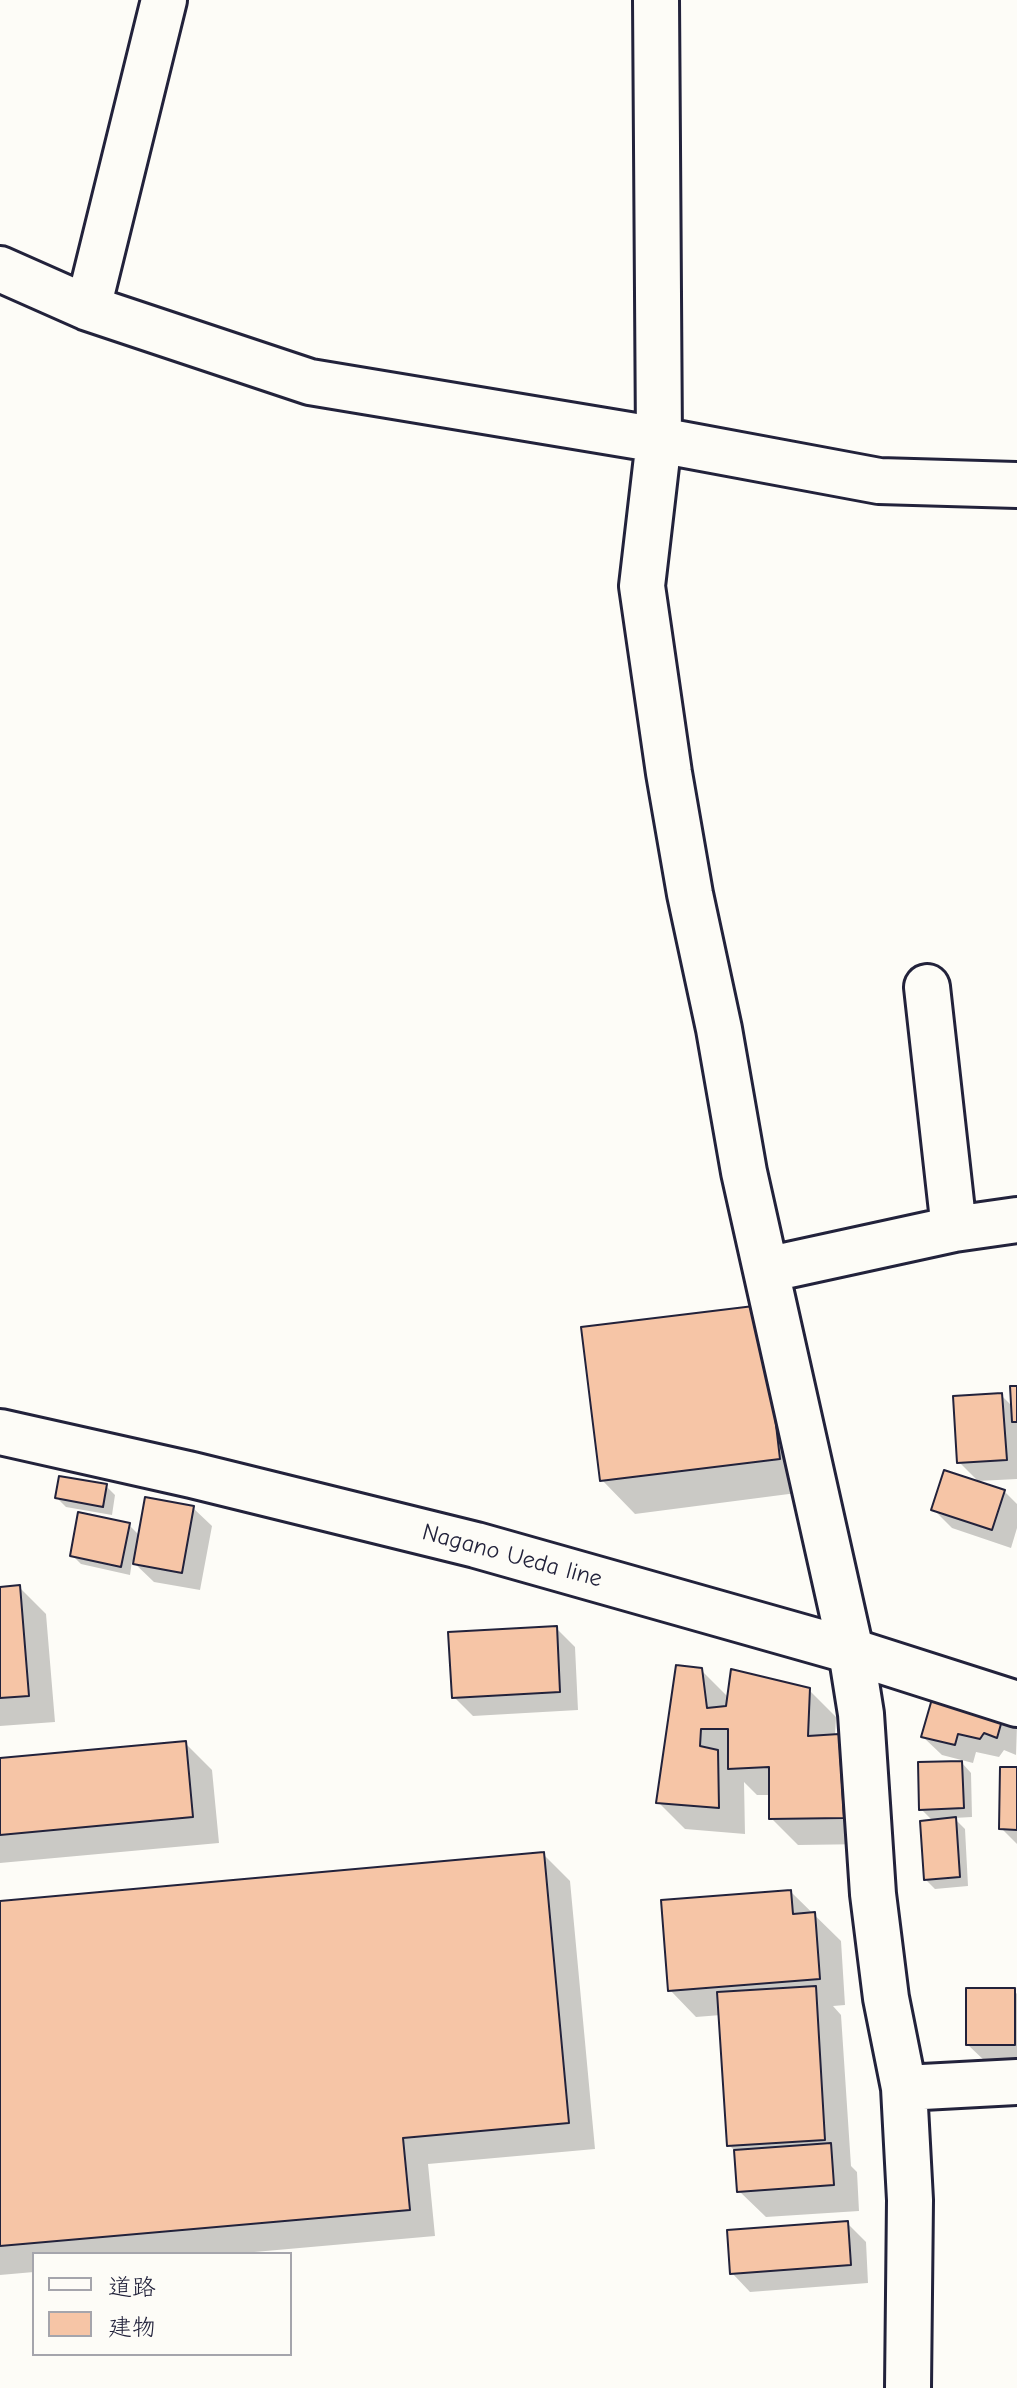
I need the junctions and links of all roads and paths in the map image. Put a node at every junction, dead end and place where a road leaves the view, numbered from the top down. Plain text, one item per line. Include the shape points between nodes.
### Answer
1 (164, 0) edge
2 (656, 0) edge
3 (0, 269) edge
4 (88, 308) junction
5 (659, 440) junction
6 (1017, 485) edge
7 (927, 987) dead end
8 (1017, 1220) edge
9 (954, 1229) junction
10 (766, 1270) junction
11 (0, 1432) edge
12 (851, 1651) junction
13 (1017, 1704) edge
14 (1017, 2082) edge
15 (904, 2088) junction
16 (908, 2388) edge

1 - 4 street
2 - 5 street
3 - 4 street
4 - 5 street via 310,382
5 - 6 street via 879,481
5 - 10 street via 642,586 690,894
7 - 9 street
8 - 9 street
9 - 10 street
10 - 12 street
11 - 12 street, Nagano Ueda line via 476,1545
12 - 13 street, Nagano Ueda line
12 - 15 street via 861,1714 875,1909
14 - 15 street
15 - 16 street via 910,2200

